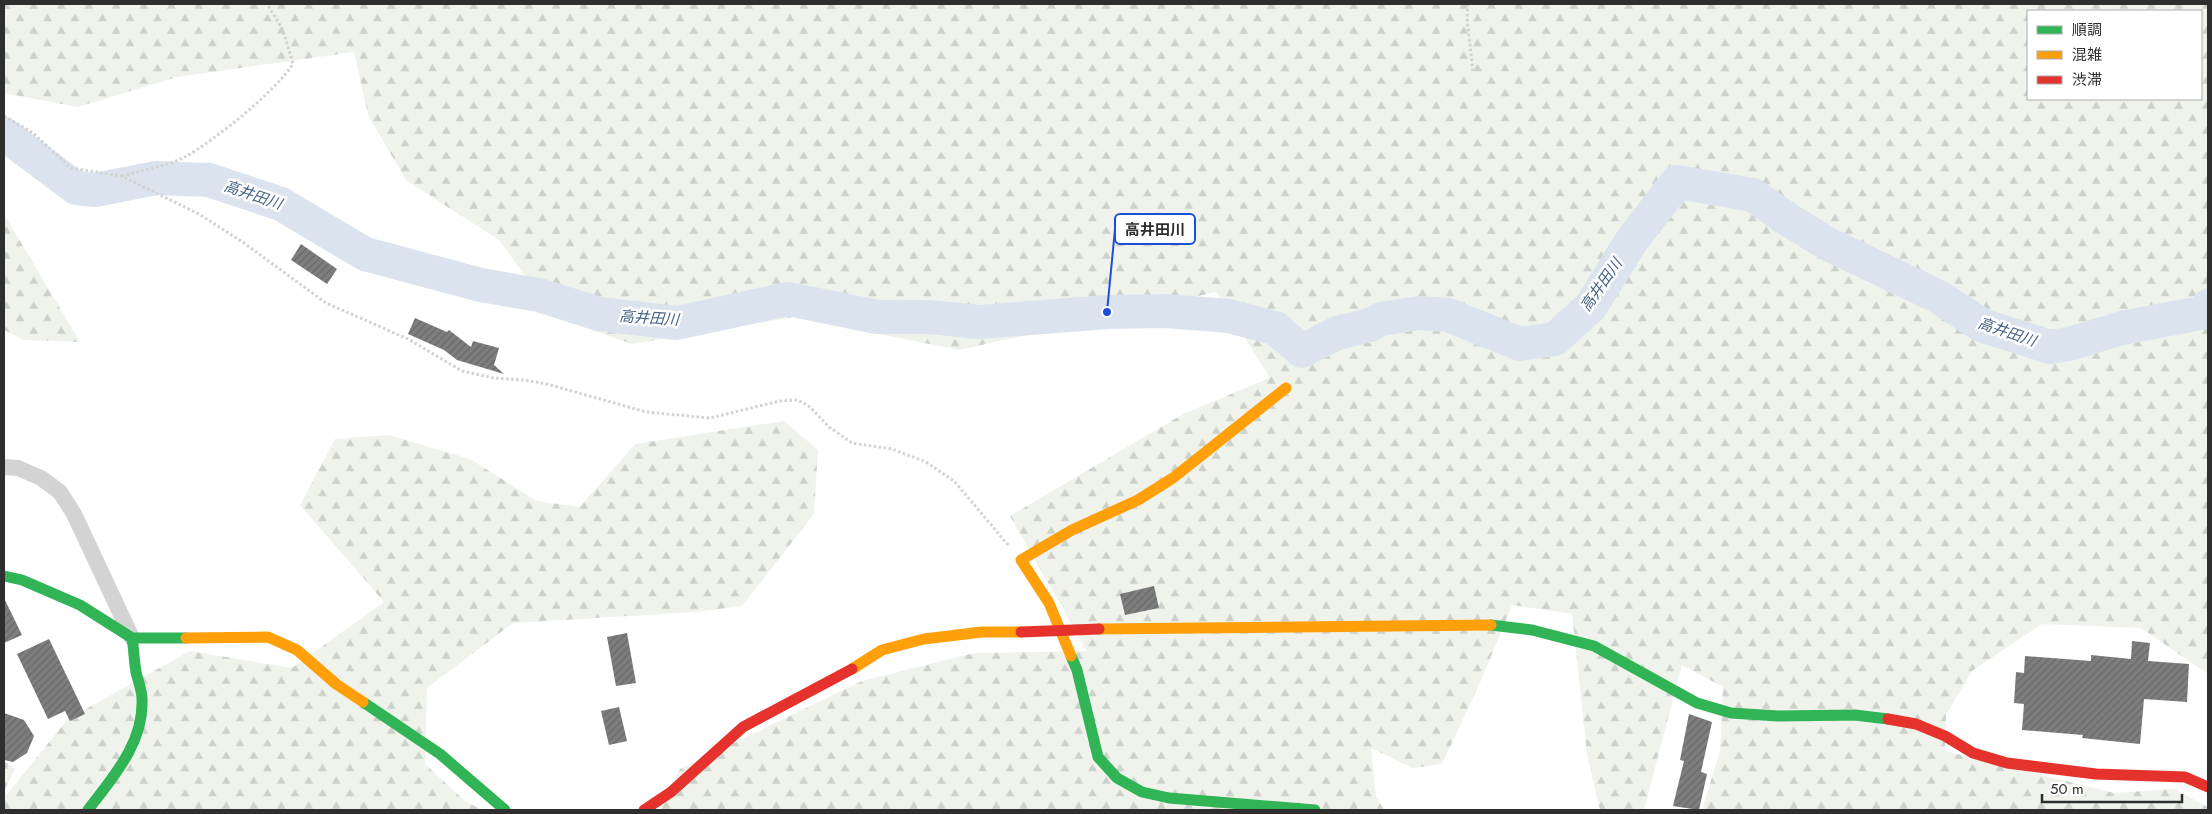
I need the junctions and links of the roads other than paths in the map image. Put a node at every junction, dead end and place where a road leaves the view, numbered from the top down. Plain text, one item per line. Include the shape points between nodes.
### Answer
1 (1286, 388) dead end
2 (4, 467) edge
3 (4, 576) edge
4 (132, 638) junction
5 (2208, 787) edge
6 (88, 810) edge
7 (505, 810) edge
8 (644, 810) edge
9 (1315, 810) edge

1 - 9 street via 1173,478 1138,500 1072,530 1021,560 1049,603 1077,670 1098,756 1117,778 1142,792 1169,798
2 - 4 street via 18,468 42,478 60,492 74,514
3 - 4 street via 22,580 80,605
4 - 6 street via 142,715 133,746
4 - 7 street via 268,638 297,650 336,684 440,754
5 - 8 street, bridge via 2185,777 2096,774 2007,763 1973,753 1916,724 1894,720 1855,715 1731,713 1697,703 1594,646 1502,625 1099,629 982,632 934,638 882,650 838,678 743,727 671,792

